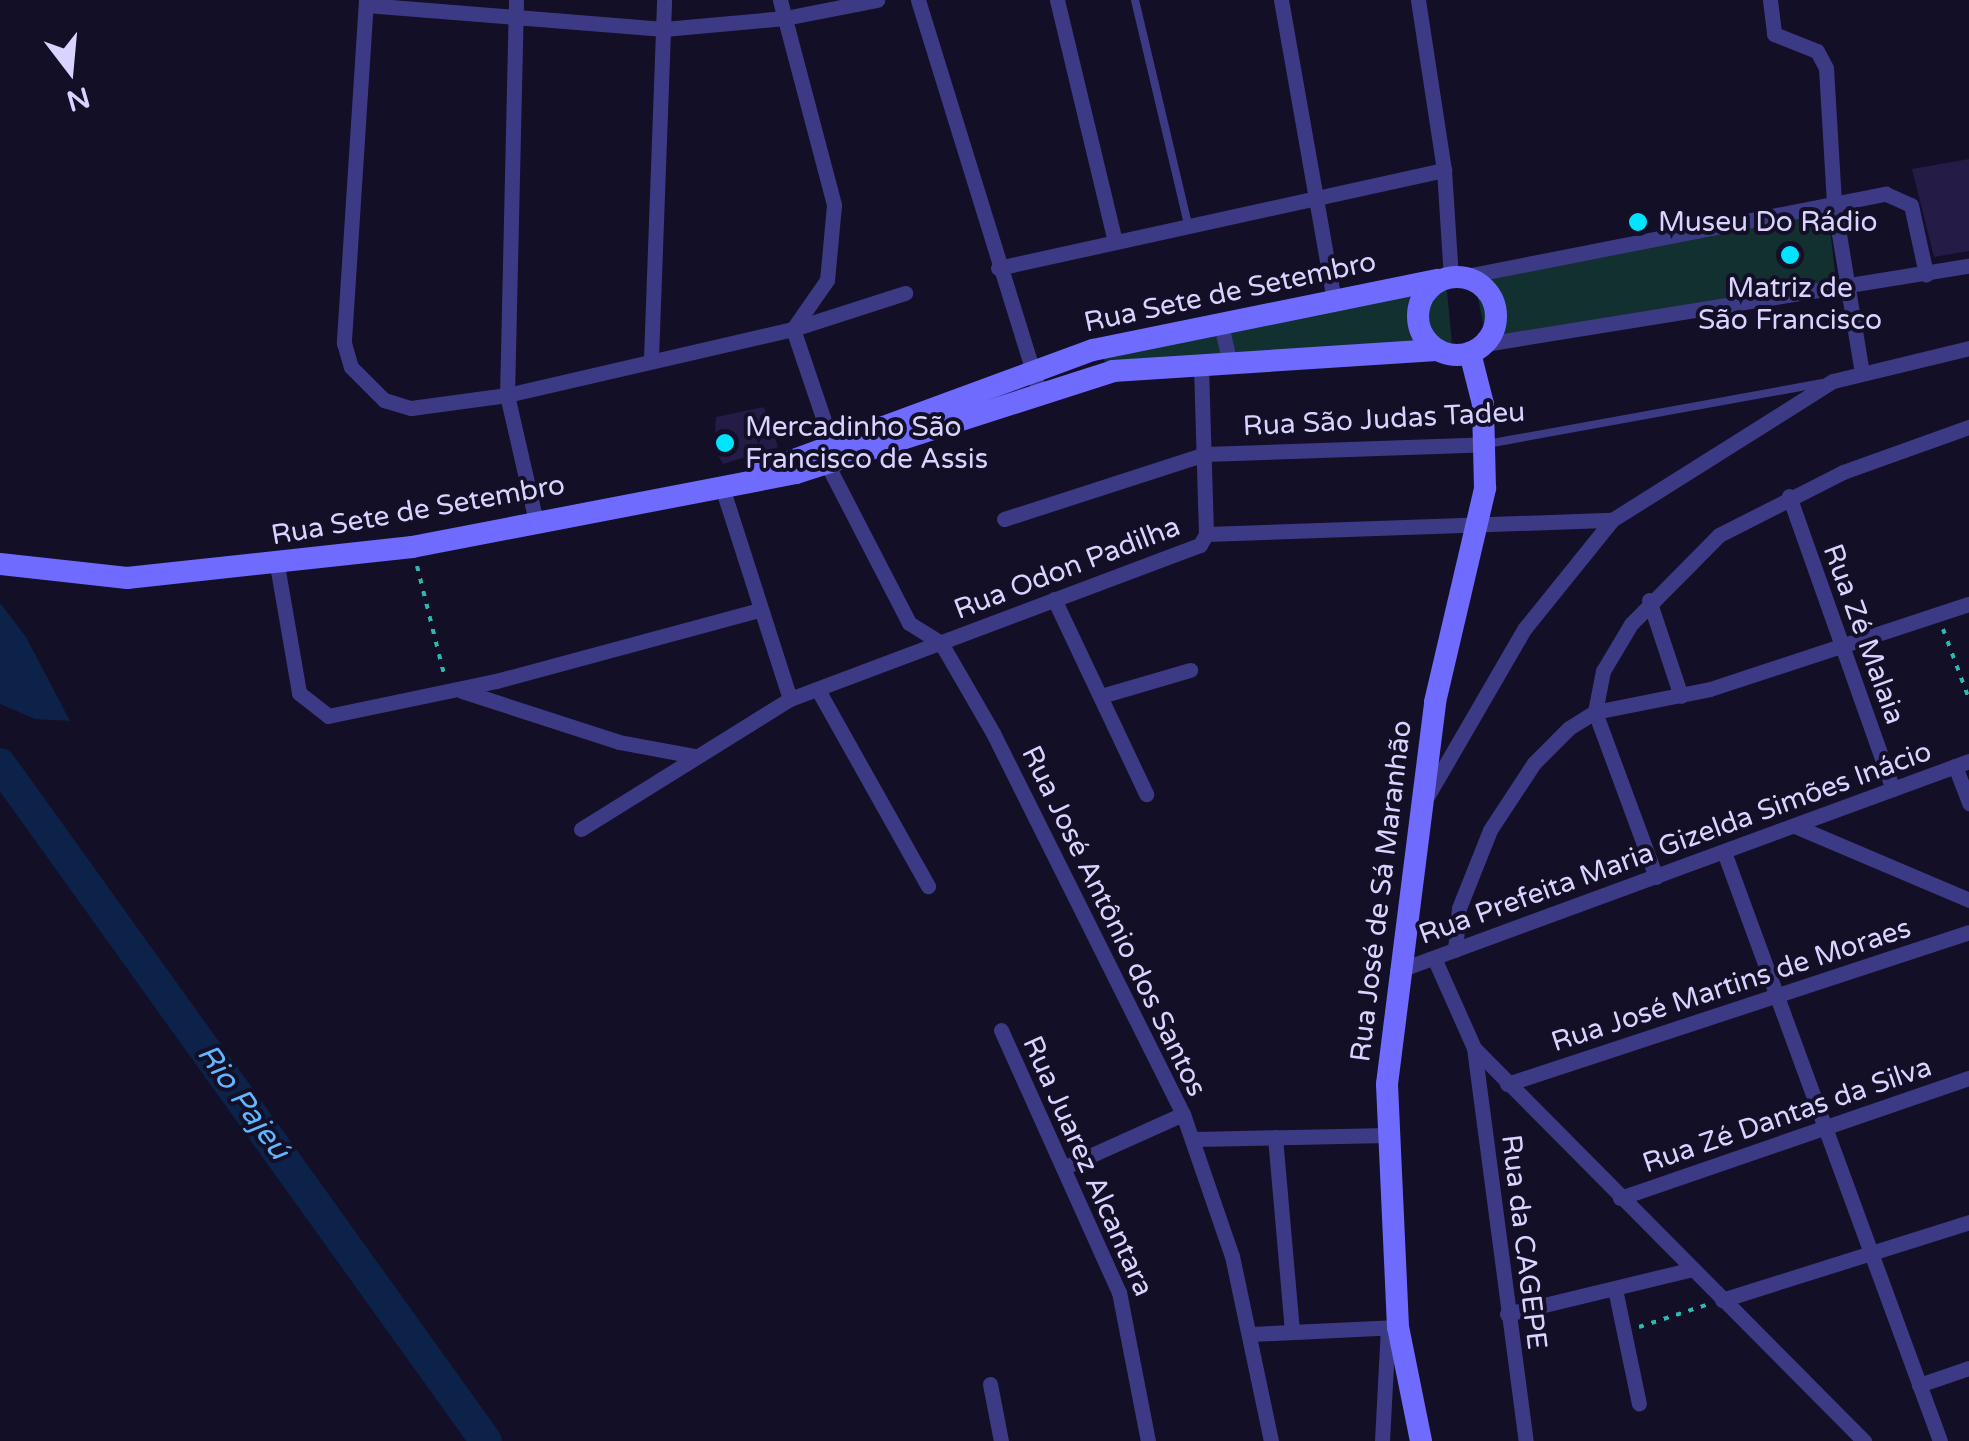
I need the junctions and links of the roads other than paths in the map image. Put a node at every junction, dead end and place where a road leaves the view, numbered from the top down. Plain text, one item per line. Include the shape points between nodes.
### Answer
1 (516, 0) edge
2 (664, 0) edge
3 (780, 0) edge
4 (877, 0) edge
5 (918, 0) edge
6 (1057, 0) edge
7 (1135, 0) edge
8 (1281, 0) edge
9 (1418, 0) edge
10 (1770, 0) edge
11 (366, 2) edge
12 (785, 18) junction
13 (516, 20) junction
14 (664, 28) junction
15 (1444, 170) junction
16 (1313, 197) junction
17 (1834, 204) junction
18 (1188, 224) junction
19 (1115, 241) junction
20 (1969, 266) edge
21 (998, 268) junction
22 (1926, 274) junction
23 (1450, 278) junction
24 (1848, 290) junction
25 (905, 293) dead end
26 (1333, 296) junction
27 (1220, 320) junction
28 (792, 328) junction
29 (1969, 348) edge
30 (1478, 349) junction
31 (1094, 350) junction
32 (1436, 350) junction
33 (651, 358) junction
34 (1230, 364) junction
35 (1201, 366) junction
36 (1862, 372) junction
37 (1100, 374) junction
38 (1832, 381) junction
39 (1037, 383) junction
40 (507, 396) junction
41 (1969, 427) edge
42 (1487, 444) junction
43 (829, 452) junction
44 (1205, 454) junction
45 (720, 484) junction
46 (1789, 496) junction
47 (1004, 519) dead end
48 (1479, 519) junction
49 (1612, 520) junction
50 (536, 522) junction
51 (1206, 534) junction
52 (0, 564) edge
53 (277, 565) junction
54 (1054, 599) junction
55 (1649, 600) junction
56 (1969, 604) edge
57 (760, 610) junction
58 (941, 642) junction
59 (1844, 650) junction
60 (1190, 670) dead end
61 (818, 690) junction
62 (454, 692) junction
63 (1101, 696) junction
64 (1681, 696) junction
65 (790, 698) junction
66 (1596, 712) junction
67 (694, 756) junction
68 (1962, 763) edge
69 (1893, 789) junction
70 (1146, 794) dead end
71 (1969, 804) edge
72 (1420, 807) junction
73 (1795, 826) junction
74 (581, 829) dead end
75 (1724, 852) junction
76 (1656, 877) junction
77 (928, 886) dead end
78 (1969, 900) edge
79 (1969, 932) edge
80 (1455, 950) junction
81 (1434, 958) junction
82 (1397, 971) junction
83 (1776, 998) junction
84 (1001, 1030) dead end
85 (1474, 1048) junction
86 (1969, 1078) edge
87 (1508, 1084) junction
88 (1183, 1114) junction
89 (1823, 1131) junction
90 (1388, 1135) junction
91 (1194, 1138) junction
92 (1275, 1138) junction
93 (1065, 1167) junction
94 (1620, 1198) junction
95 (1969, 1222) edge
96 (1870, 1254) junction
97 (1690, 1270) junction
98 (1615, 1289) junction
99 (1722, 1300) junction
100 (1507, 1314) junction
101 (1393, 1328) junction
102 (1292, 1332) junction
103 (1251, 1334) junction
104 (1969, 1368) edge
105 (990, 1384) dead end
106 (1920, 1385) junction
107 (1639, 1404) dead end
108 (1001, 1441) edge
109 (1148, 1441) edge
110 (1271, 1441) edge
111 (1382, 1441) edge
112 (1421, 1441) edge
113 (1526, 1441) edge
114 (1864, 1441) edge
115 (1940, 1441) edge

1 - 13 street
2 - 14 street
3 - 12 street
4 - 12 street
5 - 21 street
6 - 19 street
7 - 18 lane
8 - 16 street
9 - 15 street
10 - 17 street via 1774,34 1824,60
11 - 13 street
11 - 40 street via 362,142 343,308 351,366 394,405
12 - 14 street
12 - 28 street via 829,179 835,239 827,280
13 - 14 street
13 - 40 street
14 - 33 street
15 - 16 street
15 - 23 street
16 - 18 street
16 - 26 street
17 - 22 street via 1886,194 1905,199 1916,217
17 - 23 street
17 - 24 street
18 - 19 street
19 - 21 street
20 - 22 street
21 - 39 street
22 - 24 street
23 - 26 street, Rua Sete de Setembro
23 - 30 street via 1490,294 1494,329
23 - 32 street via 1419,304 1417,321
24 - 30 street
24 - 36 street
25 - 28 street
26 - 27 street, Rua Sete de Setembro
27 - 31 street, Rua Sete de Setembro
27 - 34 street
28 - 33 street
28 - 43 street, Rua José Antônio dos Santos
29 - 36 street
30 - 32 street
30 - 42 street, Rua José de Sá Maranhão
31 - 37 street
31 - 39 street, Rua Sete de Setembro
32 - 34 street, Rua Sete de Setembro
33 - 40 street
34 - 35 street, Rua Sete de Setembro
35 - 37 street, Rua Sete de Setembro
35 - 44 street
36 - 38 street
37 - 39 street, Rua Sete de Setembro
38 - 42 lane, Rua São Judas Tadeu
38 - 49 street
39 - 43 street, Rua Sete de Setembro
40 - 50 street
41 - 46 street
42 - 44 street, Rua São Judas Tadeu
42 - 48 street, Rua José de Sá Maranhão
43 - 45 street, Rua Sete de Setembro
43 - 58 street, Rua José Antônio dos Santos via 908,623
44 - 47 street, Rua São Judas Tadeu
44 - 51 street
45 - 50 street, Rua Sete de Setembro
45 - 57 street
46 - 55 street via 1719,534
46 - 59 street, Rua Zé Malaia
48 - 49 street, Rua Odon Padilha
48 - 51 street, Rua Odon Padilha
48 - 72 street, Rua José de Sá Maranhão via 1435,702
49 - 72 street via 1525,628
50 - 53 street, Rua Sete de Setembro
51 - 54 street, Rua Odon Padilha via 1200,545
52 - 53 street, Rua Sete de Setembro via 88,576
53 - 62 street via 299,693 317,714
54 - 58 street, Rua Odon Padilha
54 - 63 street
55 - 64 street
55 - 66 street via 1603,671
56 - 59 street
57 - 62 street
57 - 65 street
58 - 61 street, Rua Odon Padilha
58 - 88 street, Rua José Antônio dos Santos
59 - 64 street
59 - 69 street, Rua Zé Malaia
60 - 63 street
61 - 65 street, Rua Odon Padilha
61 - 77 street
62 - 67 street via 619,742
63 - 70 street
64 - 66 street
65 - 67 street, Rua Odon Padilha
66 - 76 street
66 - 80 street via 1550,745 1508,798 1469,876
67 - 74 street, Rua Odon Padilha
68 - 69 street, Rua Prefeita Maria Gizelda Simões Inácio
68 - 71 street
69 - 73 street, Rua Prefeita Maria Gizelda Simões Inácio
72 - 82 street, Rua José de Sá Maranhão
73 - 75 street, Rua Prefeita Maria Gizelda Simões Inácio
73 - 78 street
75 - 76 street, Rua Prefeita Maria Gizelda Simões Inácio
75 - 83 street
76 - 80 street, Rua Prefeita Maria Gizelda Simões Inácio
79 - 83 street, Rua José Martins de Moraes
80 - 81 street, Rua Prefeita Maria Gizelda Simões Inácio
81 - 82 street, Rua Prefeita Maria Gizelda Simões Inácio
81 - 85 street
82 - 90 street, Rua José de Sá Maranhão
83 - 87 street, Rua José Martins de Moraes
83 - 89 street
84 - 93 street, Rua Juarez Alcantara
85 - 87 street
85 - 100 street, Rua da CAGEPE
86 - 89 street, Rua Zé Dantas da Silva
87 - 94 street
88 - 91 street, Rua José Antônio dos Santos
88 - 93 street
89 - 94 street, Rua Zé Dantas da Silva
89 - 96 street
90 - 92 street
90 - 101 street, Rua José de Sá Maranhão
91 - 92 street
91 - 103 street, Rua José Antônio dos Santos
92 - 102 street
93 - 109 street, Rua Juarez Alcantara via 1129,1325
94 - 97 street
95 - 96 street
96 - 99 street
96 - 106 street
97 - 98 street
97 - 99 street
98 - 100 street
98 - 107 street
99 - 114 street
100 - 113 street, Rua da CAGEPE
101 - 102 street
101 - 111 street
101 - 112 street, Rua José de Sá Maranhão
102 - 103 street
103 - 110 street, Rua José Antônio dos Santos
104 - 106 street
105 - 108 street
106 - 115 street

